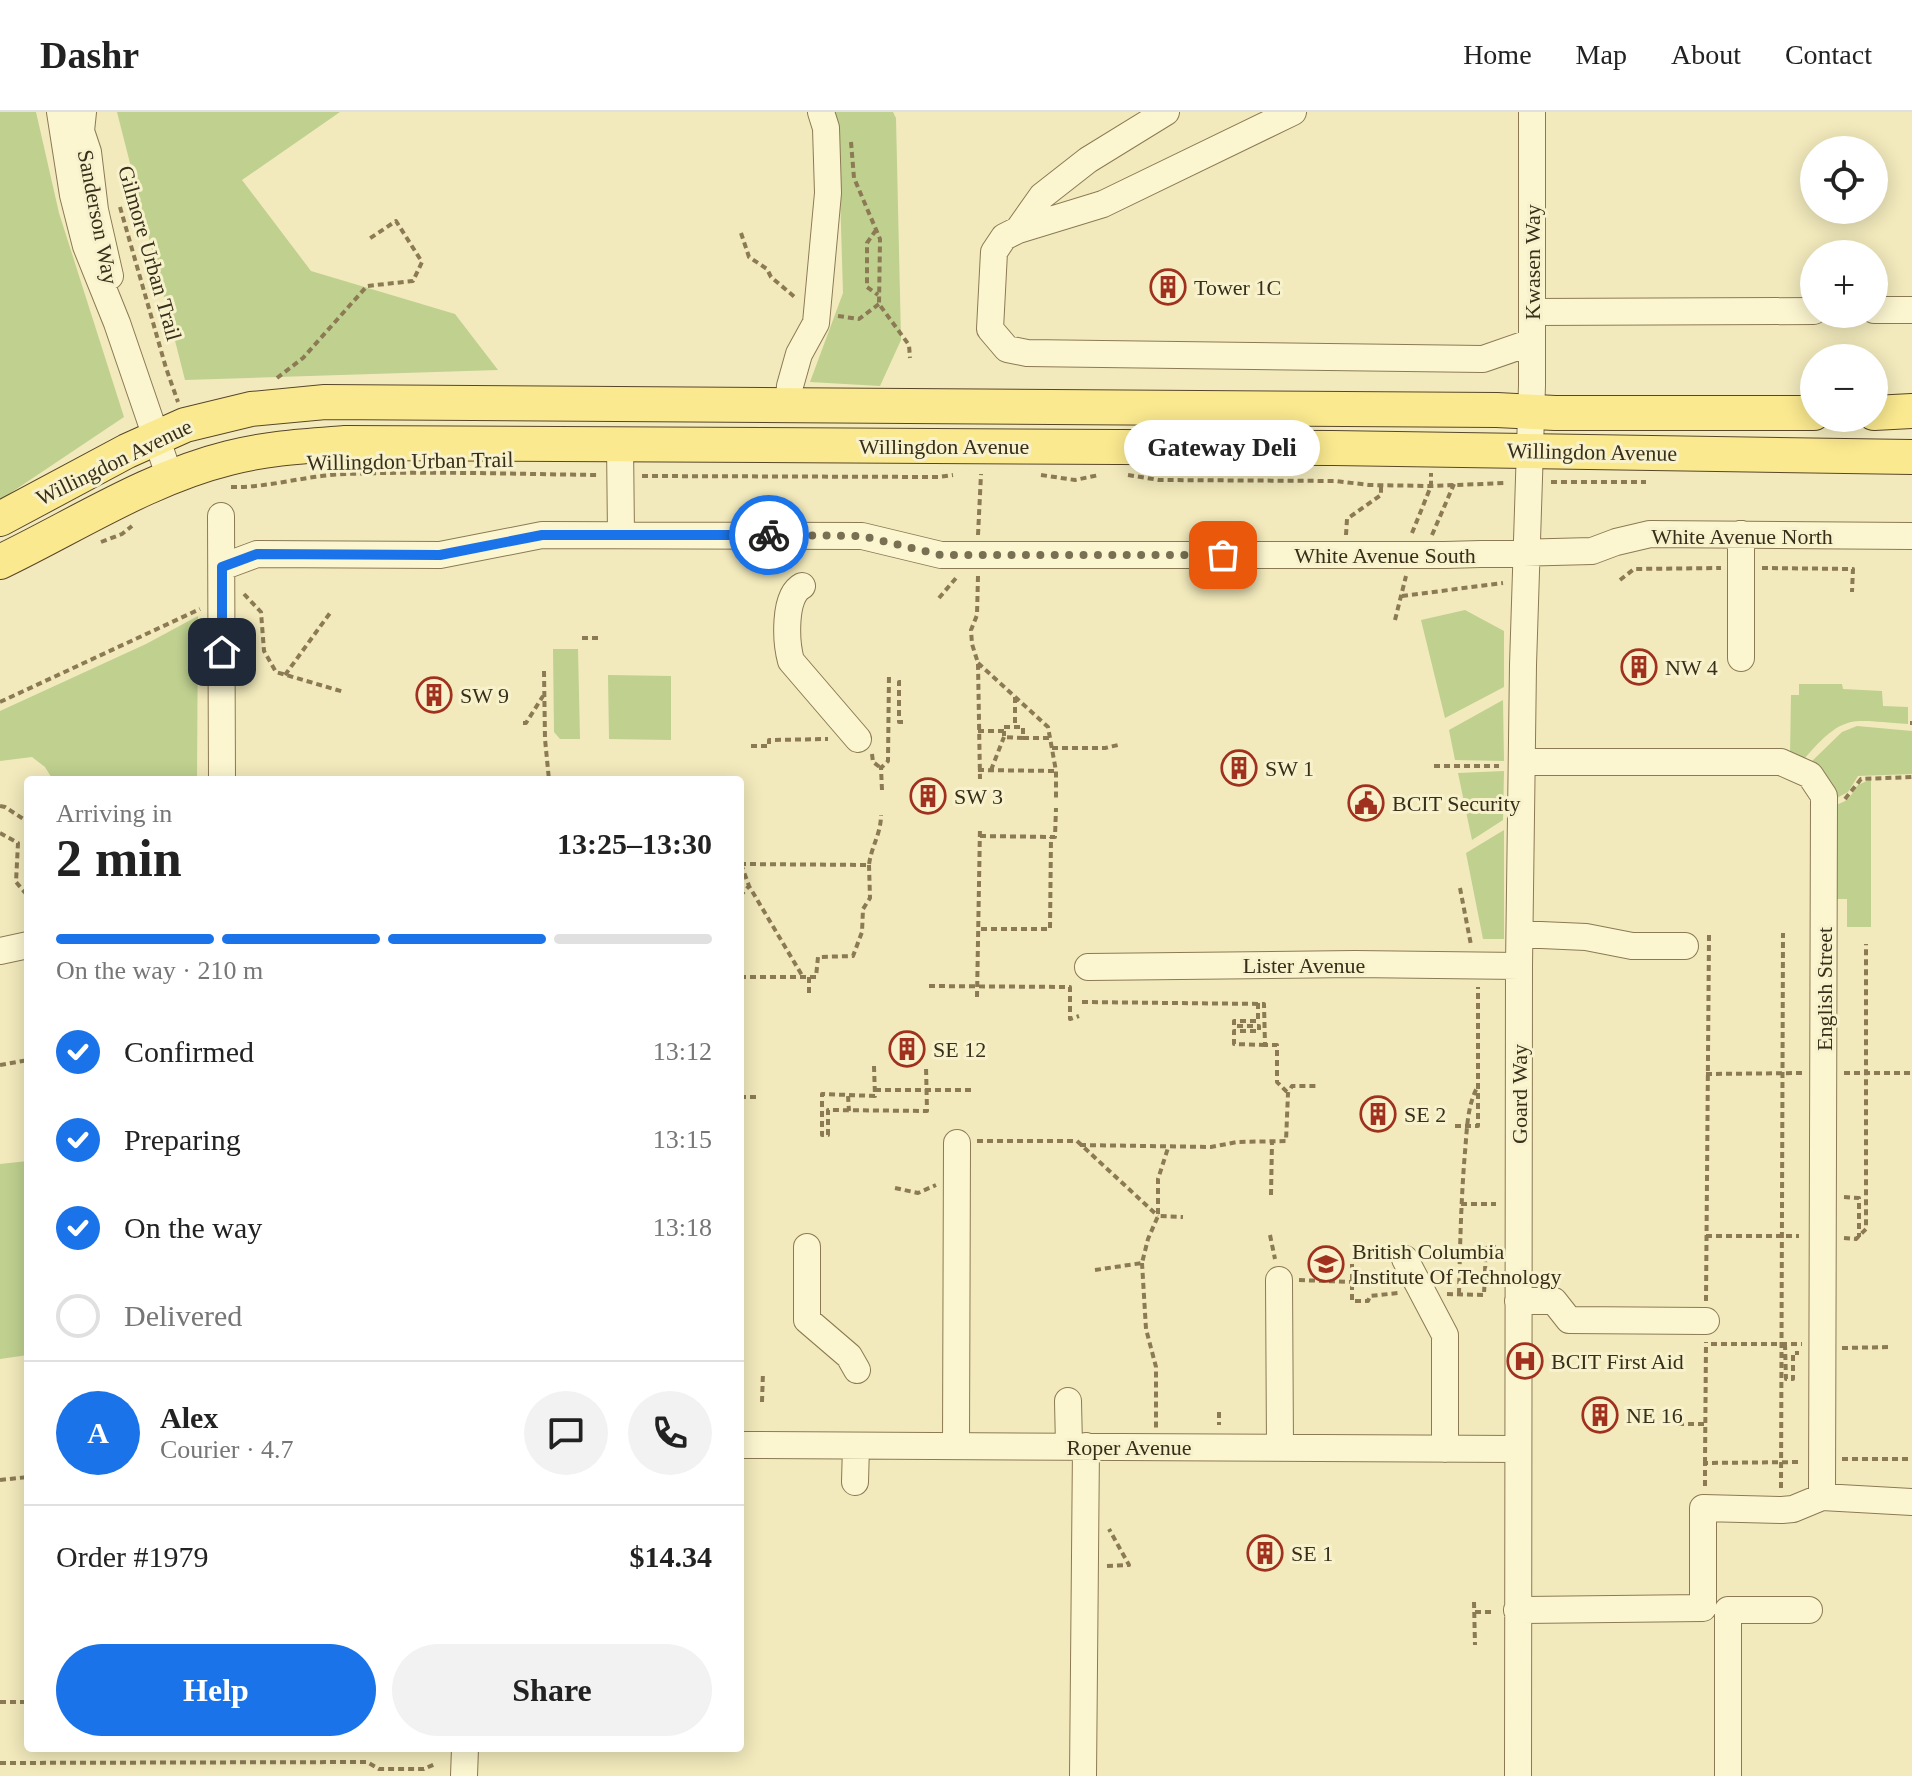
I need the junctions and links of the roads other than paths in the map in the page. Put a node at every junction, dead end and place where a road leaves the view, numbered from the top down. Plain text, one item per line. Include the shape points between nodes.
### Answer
1 (60, 112) edge
2 (83, 112) edge
3 (821, 112) edge
4 (1166, 112) edge
5 (1293, 112) edge
6 (1532, 112) edge
7 (1018, 230) junction
8 (1888, 310) edge
9 (1912, 310) edge
10 (1800, 311) edge
11 (1532, 312) junction
12 (117, 323) junction
13 (1532, 342) junction
14 (788, 405) junction
15 (1912, 411) edge
16 (1531, 412) junction
17 (1888, 412) edge
18 (1800, 413) edge
19 (156, 437) junction
20 (1529, 450) junction
21 (1912, 457) edge
22 (613, 460) junction
23 (170, 478) junction
24 (221, 516) dead end
25 (0, 519) edge
26 (1741, 534) junction
27 (621, 535) junction
28 (1912, 536) edge
29 (1527, 553) junction
30 (0, 562) edge
31 (222, 567) junction
32 (802, 586) dead end
33 (1741, 658) dead end
34 (858, 739) road end
35 (1522, 764) junction
36 (222, 776) edge
37 (1520, 934) junction
38 (24, 946) edge
39 (1685, 946) dead end
40 (0, 951) edge
41 (1519, 966) junction
42 (1088, 967) dead end
43 (964, 1142) road end
44 (807, 1247) dead end
45 (1405, 1259) dead end
46 (1279, 1280) dead end
47 (1518, 1301) junction
48 (1706, 1332) road end
49 (857, 1370) dead end
50 (1068, 1401) dead end
51 (744, 1445) edge
52 (856, 1446) junction
53 (956, 1446) junction
54 (1077, 1446) junction
55 (1280, 1448) junction
56 (1445, 1449) junction
57 (1517, 1449) junction
58 (855, 1482) dead end
59 (1822, 1497) junction
60 (1912, 1502) edge
61 (1809, 1610) dead end
62 (1505, 1611) junction
63 (465, 1752) edge
64 (464, 1776) edge
65 (1083, 1776) edge
66 (1518, 1776) edge
67 (1728, 1776) edge

1 - 12 street, Sanderson Way via 86,246
2 - 12 street, Sanderson Way via 81,131
3 - 14 street via 828,193 816,328 799,354
4 - 7 street via 1088,160 1042,196
5 - 7 street via 1103,204
6 - 11 street, Kwasen Way
7 - 13 street via 1004,237 994,252 990,329 1007,349 1483,359
8 - 9 street
10 - 11 street
11 - 13 street, Kwasen Way
12 - 19 street, Sanderson Way
13 - 16 street, Kwasen Way
14 - 16 main road, Willingdon Avenue
14 - 19 main road, Willingdon Avenue via 325,402 251,409
15 - 17 main road
16 - 18 main road, Willingdon Avenue
16 - 20 street, Goard Way
19 - 23 street, Sanderson Way
19 - 25 main road, Willingdon Avenue
20 - 21 main road, Willingdon Avenue
20 - 22 main road, Willingdon Avenue
20 - 29 street, Goard Way
22 - 23 main road, Willingdon Avenue via 345,443 228,458
22 - 27 street
23 - 30 main road, Willingdon Avenue
24 - 31 street
26 - 28 street, White Avenue North
26 - 29 street, White Avenue North via 1650,534 1592,551
26 - 33 street
27 - 29 street, White Avenue South via 862,536 941,555
27 - 31 street, White Avenue South via 542,535 440,555 257,554
29 - 35 street, Goard Way
31 - 36 street
32 - 34 street via 790,597 791,661
35 - 37 street, Goard Way
35 - 59 street, English Street via 1781,762 1819,785 1825,804
37 - 39 street
37 - 41 street, Goard Way
38 - 40 street
41 - 42 street, Lister Avenue
41 - 47 street, Goard Way
43 - 53 street
44 - 49 street via 807,1320 849,1356
45 - 56 street via 1445,1335
46 - 55 street
47 - 48 street via 1554,1301 1569,1320
47 - 57 street, Goard Way
50 - 54 street
51 - 52 street, Roper Avenue
52 - 53 street, Roper Avenue
52 - 58 street
53 - 54 street, Roper Avenue
54 - 55 street, Roper Avenue
54 - 65 street via 1096,1566
55 - 56 street, Roper Avenue
56 - 57 street, Roper Avenue
57 - 62 street, Goard Way
59 - 60 street
59 - 62 street via 1793,1509 1703,1508 1703,1608
61 - 67 street via 1728,1610
62 - 66 street, Goard Way
63 - 64 street

